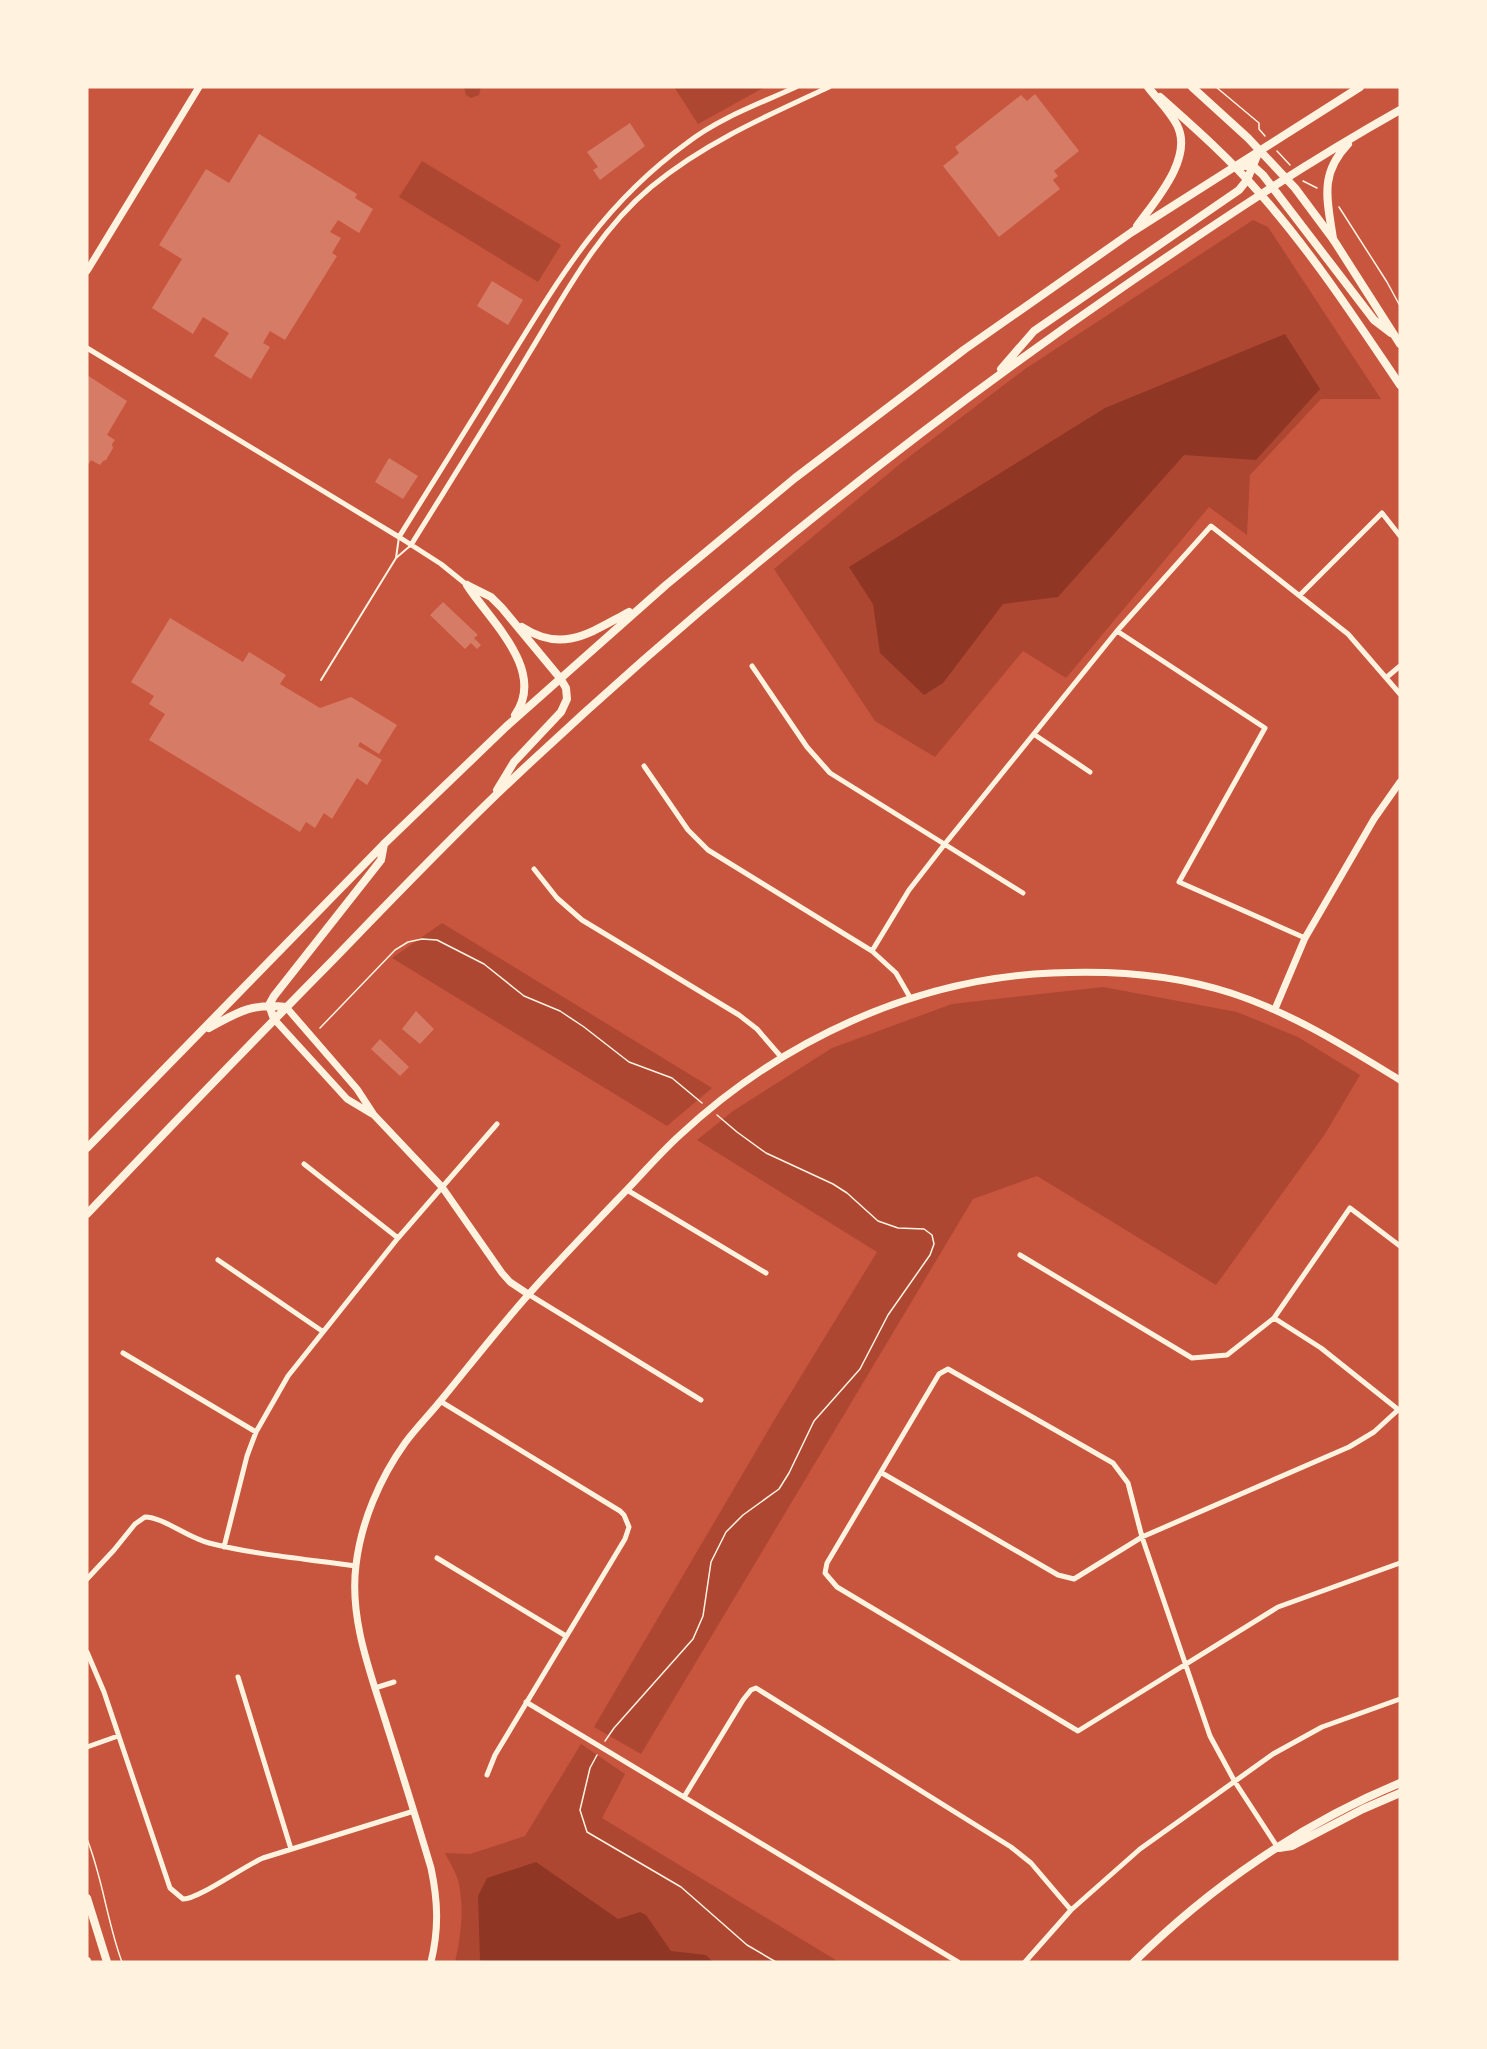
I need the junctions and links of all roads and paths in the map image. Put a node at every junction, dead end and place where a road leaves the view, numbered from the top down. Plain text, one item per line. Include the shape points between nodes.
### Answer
1 (199, 87) edge
2 (796, 87) edge
3 (830, 87) edge
4 (1148, 87) edge
5 (1192, 87) edge
6 (1216, 87) edge
7 (1360, 87) edge
8 (1400, 110) edge
9 (1367, 129) junction
10 (1271, 143) junction
11 (1259, 150) junction
12 (1235, 166) junction
13 (1253, 166) junction
14 (1296, 172) junction
15 (1287, 178) junction
16 (1247, 180) junction
17 (1272, 187) junction
18 (1322, 190) dead end
19 (1261, 194) junction
20 (1335, 202) dead end
21 (1132, 232) junction
22 (1333, 239) junction
23 (87, 271) edge
24 (1400, 306) edge
25 (1398, 340) edge
26 (87, 348) edge
27 (988, 383) junction
28 (1400, 385) edge
29 (1400, 536) edge
30 (399, 537) junction
31 (411, 545) junction
32 (396, 558) junction
33 (467, 585) junction
34 (1300, 595) junction
35 (643, 605) junction
36 (514, 621) junction
37 (1117, 631) junction
38 (752, 666) dead end
39 (1400, 666) edge
40 (560, 678) junction
41 (1387, 678) junction
42 (321, 680) dead end
43 (1400, 694) edge
44 (508, 725) junction
45 (1035, 735) junction
46 (644, 766) dead end
47 (1090, 772) dead end
48 (1400, 782) edge
49 (490, 800) junction
50 (384, 844) junction
51 (944, 845) junction
52 (534, 870) dead end
53 (1023, 893) dead end
54 (1305, 938) junction
55 (872, 951) junction
56 (911, 999) junction
57 (269, 1005) junction
58 (286, 1007) junction
59 (1275, 1009) junction
60 (274, 1019) junction
61 (320, 1028) dead end
62 (200, 1032) junction
63 (782, 1058) junction
64 (1400, 1080) edge
65 (710, 1109) junction
66 (374, 1115) junction
67 (497, 1124) dead end
68 (87, 1148) edge
69 (304, 1164) dead end
70 (442, 1187) junction
71 (627, 1190) junction
72 (87, 1214) edge
73 (398, 1238) junction
74 (1400, 1246) edge
75 (1020, 1255) dead end
76 (218, 1260) dead end
77 (766, 1273) dead end
78 (528, 1294) junction
79 (1274, 1318) junction
80 (322, 1331) junction
81 (123, 1353) dead end
82 (702, 1400) dead end
83 (440, 1401) junction
84 (1399, 1410) edge
85 (256, 1432) junction
86 (882, 1473) junction
87 (1142, 1537) junction
88 (224, 1547) junction
89 (437, 1558) dead end
90 (1400, 1563) edge
91 (356, 1566) junction
92 (87, 1579) edge
93 (566, 1636) junction
94 (87, 1652) edge
95 (1187, 1665) junction
96 (238, 1677) dead end
97 (394, 1682) dead end
98 (375, 1688) junction
99 (1400, 1699) edge
100 (526, 1702) junction
101 (118, 1736) junction
102 (87, 1747) edge
103 (601, 1747) junction
104 (487, 1775) dead end
105 (1235, 1782) junction
106 (1400, 1783) edge
107 (1400, 1793) edge
108 (684, 1797) junction
109 (414, 1811) junction
110 (87, 1839) edge
111 (1278, 1848) junction
112 (291, 1849) junction
113 (87, 1898) edge
114 (1071, 1910) junction
115 (107, 1962) edge
116 (122, 1962) edge
117 (431, 1962) edge
118 (776, 1962) edge
119 (958, 1962) edge
120 (1025, 1962) edge
121 (1134, 1962) edge

1 - 23 street
2 - 30 street via 696,136 609,213 560,276
3 - 31 street via 684,161 617,220 582,267
4 - 12 main road
4 - 21 main road via 1176,124 1181,142 1165,189
5 - 11 main road
6 - 10 path via 1259,123 1259,129
7 - 10 main road
8 - 9 main road
9 - 14 main road
9 - 22 main road via 1346,145 1329,174
10 - 11 main road
10 - 14 path
11 - 12 main road
11 - 13 main road
11 - 15 main road
12 - 13 main road
12 - 16 main road
12 - 21 main road
13 - 16 main road
13 - 17 main road
14 - 15 main road
14 - 18 path via 1303,181
15 - 17 main road
15 - 22 main road
16 - 19 main road
16 - 27 main road via 1231,196 1034,331
17 - 19 main road
17 - 25 main road via 1374,320
19 - 27 main road
19 - 28 main road via 1325,276
20 - 24 path
21 - 35 main road via 898,398
22 - 25 main road
26 - 30 street
27 - 49 main road via 762,559
29 - 34 street via 1382,513
30 - 31 street
30 - 32 lane
31 - 32 lane
31 - 33 street
32 - 42 lane
33 - 36 main road via 491,597
33 - 44 main road via 509,641 523,670 520,708
34 - 37 street via 1211,526
34 - 41 street via 1348,634
35 - 36 main road via 576,639 561,641 537,635
35 - 40 main road
36 - 40 main road
37 - 45 street
37 - 54 street via 1265,728 1179,882
38 - 51 street via 807,747 830,773
39 - 41 street
40 - 44 main road
40 - 49 main road via 567,699 561,712 514,762
41 - 43 street
44 - 50 main road
45 - 47 street
45 - 51 street
46 - 55 street via 688,830 708,850
48 - 54 street
49 - 58 main road
50 - 57 main road via 381,860
50 - 62 main road
51 - 53 street
51 - 55 street via 909,890
52 - 63 street via 582,920 730,1009 757,1029
54 - 59 street
55 - 56 street via 896,973
56 - 59 street via 998,978 1111,972 1187,981
56 - 63 street via 841,1025
57 - 58 main road
57 - 60 main road
57 - 62 main road via 241,1010
58 - 60 main road
58 - 66 street via 357,1089
59 - 64 street
60 - 66 street via 347,1099
60 - 72 main road
61 - 65 path via 394,950 408,942 437,940 484,964 524,996 560,1011 629,1062 672,1078
62 - 68 main road
63 - 65 street
65 - 71 street
65 - 103 path via 757,1148 833,1184 878,1221 898,1228 924,1229 932,1235 934,1244 930,1256 888,1315 860,1369 814,1421 779,1489 726,1532 711,1562 703,1616 693,1639
66 - 70 street
67 - 70 street
69 - 73 street
70 - 73 street
70 - 78 street via 502,1273
71 - 77 street
71 - 78 street
73 - 80 street
74 - 79 street via 1350,1208
75 - 79 street via 1192,1358 1227,1355
76 - 80 street
78 - 82 street
78 - 83 street
79 - 84 street via 1321,1348
80 - 85 street via 288,1376
81 - 85 street
83 - 91 street via 405,1444 383,1480 368,1515
83 - 93 street via 620,1511 628,1521 625,1539
84 - 87 street via 1349,1447
85 - 88 street
86 - 87 street via 1058,1575 1074,1579
86 - 87 street via 939,1374 948,1369 1113,1463 1128,1483
86 - 95 street via 827,1563 825,1573 837,1587 1078,1731
87 - 95 street
88 - 91 street
88 - 92 street via 145,1517
89 - 93 street
90 - 95 street via 1278,1607
91 - 98 street via 358,1628
93 - 100 street
94 - 101 street
95 - 105 street via 1210,1736
96 - 112 street
97 - 98 street
98 - 109 street
99 - 105 street via 1348,1716 1300,1738
100 - 103 street
100 - 104 street
101 - 102 street
101 - 112 street via 171,1888 183,1899 196,1897 243,1868
103 - 108 street
103 - 118 path via 590,1768 580,1810 587,1832 681,1887 747,1945
105 - 111 street
105 - 114 street via 1140,1849
106 - 111 main road via 1300,1832
107 - 111 main road via 1292,1846
108 - 114 street via 743,1700 756,1688 1011,1847 1031,1863
108 - 119 street
109 - 112 street
109 - 117 street via 436,1892 438,1919
110 - 116 path
111 - 121 main road via 1201,1902
113 - 115 main road
114 - 120 street

